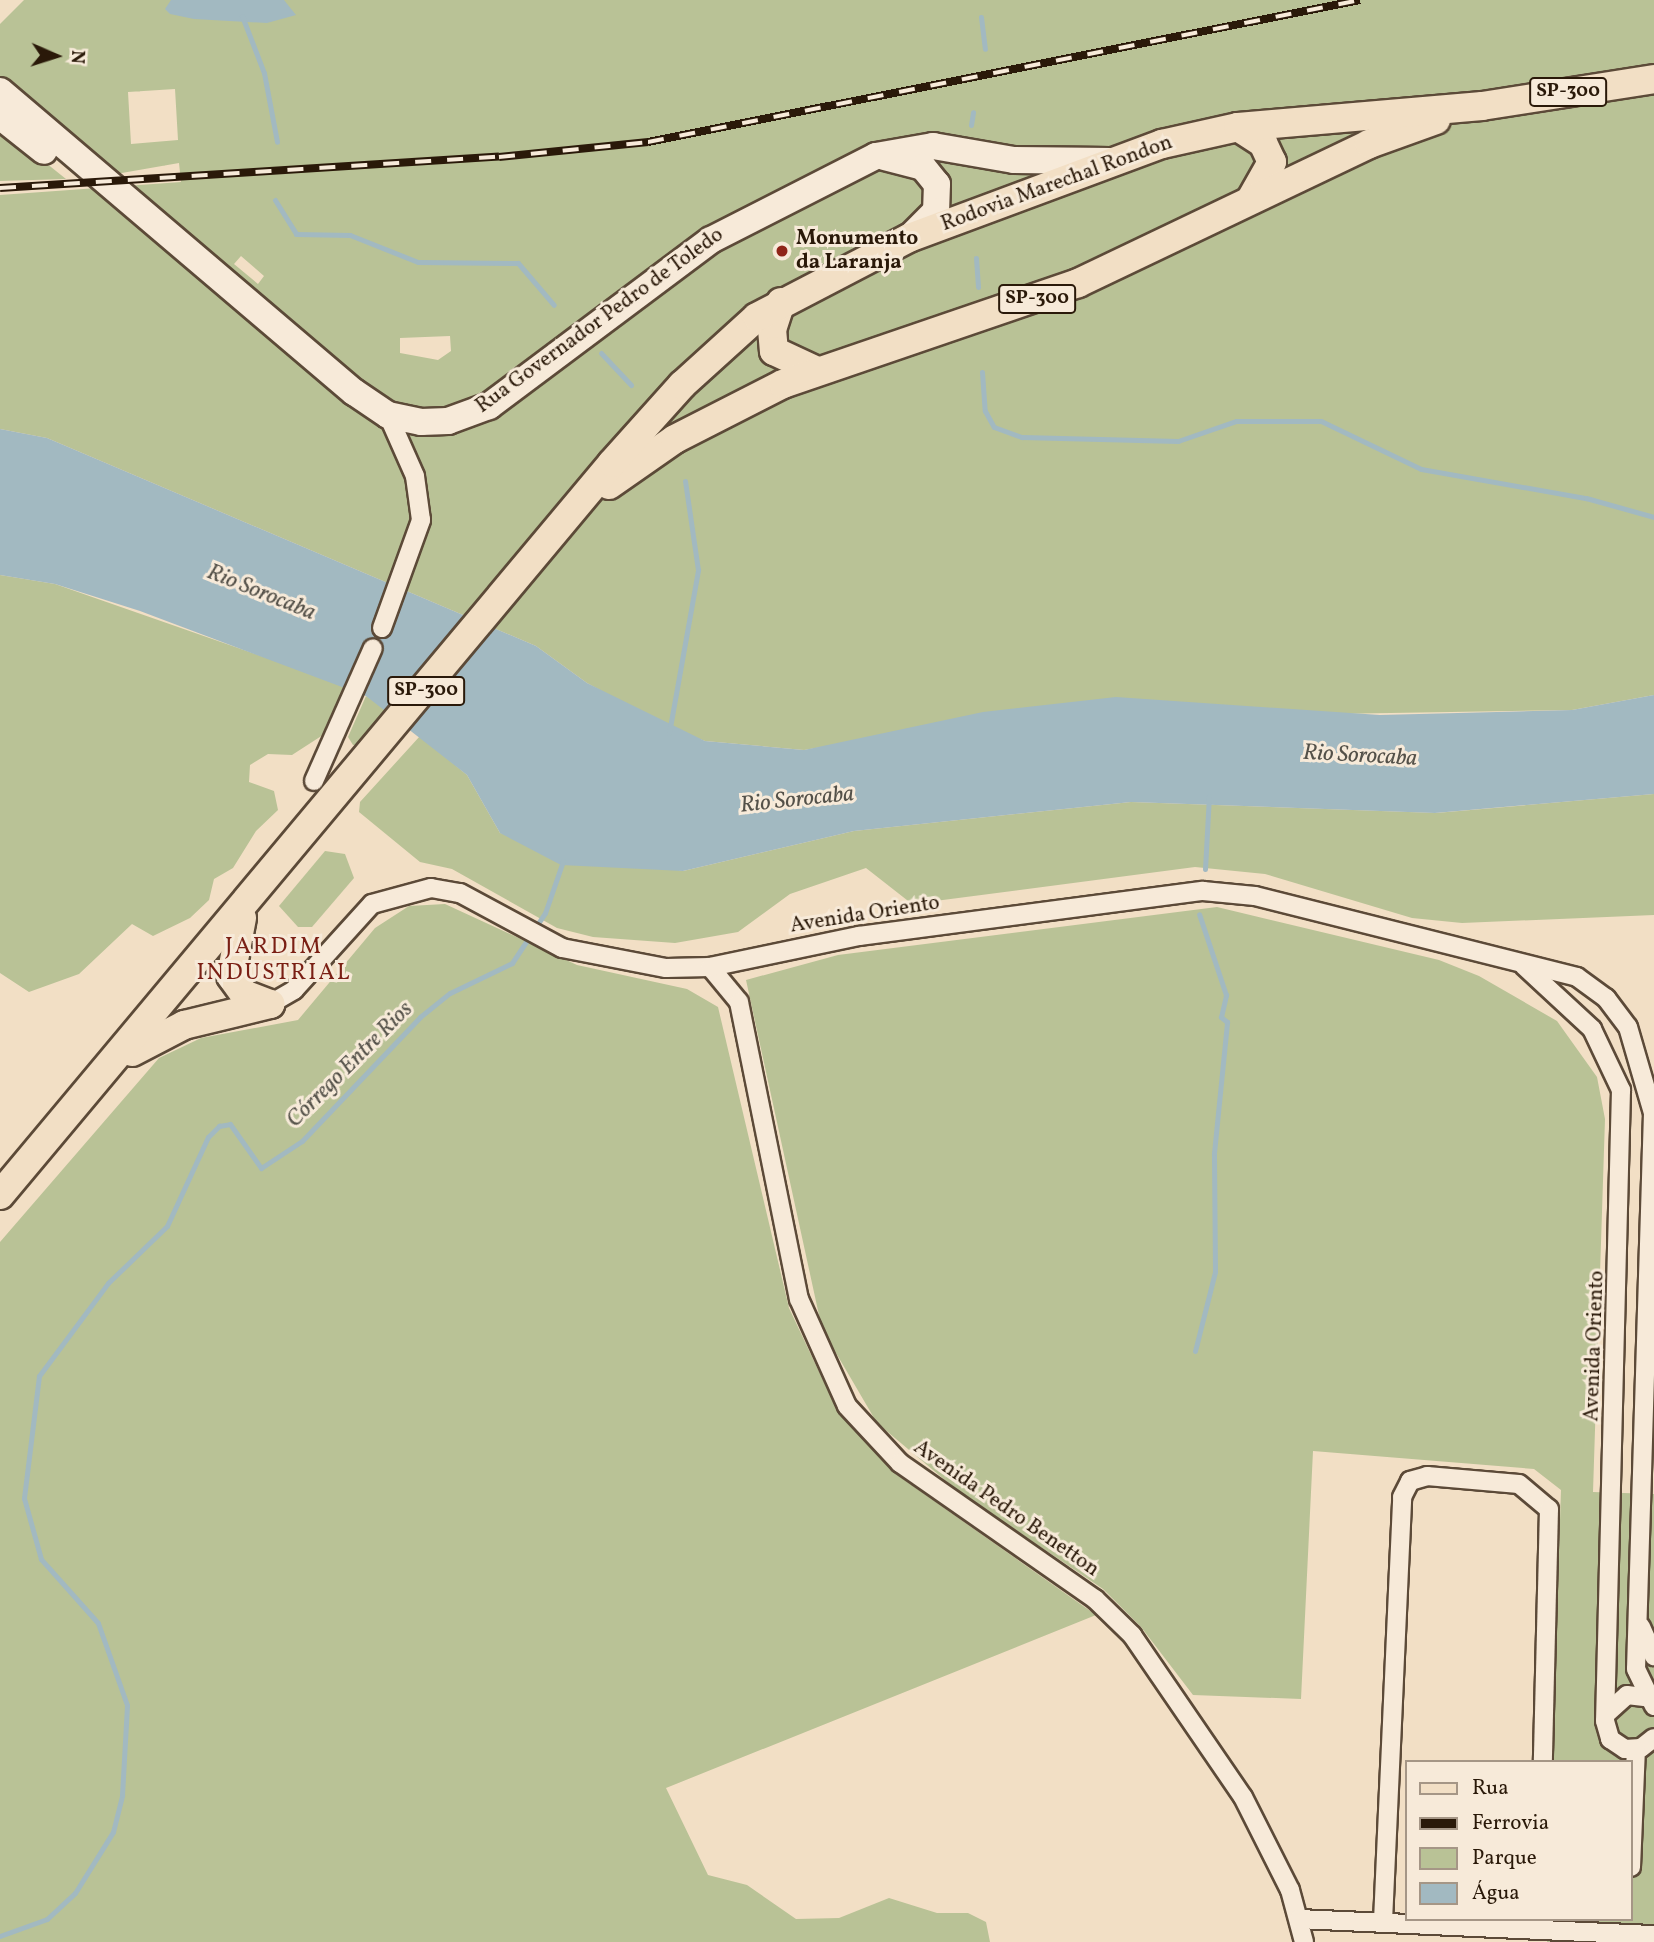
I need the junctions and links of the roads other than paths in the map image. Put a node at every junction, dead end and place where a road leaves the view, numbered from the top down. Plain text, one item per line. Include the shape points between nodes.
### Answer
1 (1654, 79) edge
2 (0, 91) edge
3 (1482, 106) junction
4 (0, 116) edge
5 (1238, 127) junction
6 (876, 156) junction
7 (1115, 161) junction
8 (1249, 202) junction
9 (909, 238) junction
10 (195, 261) junction
11 (781, 302) junction
12 (816, 370) junction
13 (388, 415) junction
14 (572, 517) junction
15 (382, 628) dead end
16 (373, 648) dead end
17 (314, 781) dead end
18 (245, 909) junction
19 (1521, 964) junction
20 (710, 967) junction
21 (270, 1004) junction
22 (86, 1090) junction
23 (0, 1166) edge
24 (0, 1195) edge
25 (1637, 1617) junction
26 (1654, 1656) edge
27 (1651, 1701) edge
28 (1606, 1714) junction
29 (1646, 1746) edge
30 (1543, 1760) edge
31 (1633, 1851) edge
32 (1299, 1919) junction
33 (1383, 1922) junction
34 (1538, 1924) edge
35 (1629, 1926) edge
36 (1654, 1935) edge
37 (1304, 1942) edge

1 - 3 main road, Rodovia Marechal Rondon / SP-300
2 - 10 main road, Rua Governador Pedro de Toledo via 158,220
3 - 5 main road, Rodovia Marechal Rondon / SP-300
3 - 8 main road, Rodovia Marechal Rondon / SP-300 via 1369,144
4 - 10 main road, Rua Governador Pedro de Toledo via 147,234
5 - 7 main road, Rodovia Marechal Rondon / SP-300
5 - 8 main road via 1263,143 1272,162
6 - 7 main road, Rua Governador Pedro de Toledo via 933,146 1037,162
6 - 9 main road via 923,167 937,184 936,211
6 - 13 main road, Rua Governador Pedro de Toledo via 711,240 489,406 434,422
7 - 9 main road, Rodovia Marechal Rondon / SP-300
8 - 12 main road, Rodovia Marechal Rondon / SP-300 via 1041,297
9 - 11 main road, Rodovia Marechal Rondon / SP-300
10 - 13 main road, Rua Governador Pedro de Toledo
11 - 12 main road via 772,330 774,351
11 - 14 main road, Rodovia Marechal Rondon / SP-300 via 682,385
12 - 14 main road, Rodovia Marechal Rondon / SP-300 via 675,439
13 - 15 street via 420,496 408,568
14 - 18 main road, Rodovia Marechal Rondon / SP-300
16 - 17 street
18 - 21 main road via 231,976 244,994
18 - 22 main road, Rodovia Marechal Rondon / SP-300
19 - 20 street, Avenida Oriento via 1255,896 1203,891 859,936
19 - 25 street, Avenida Oriento via 1577,977 1599,992 1628,1027 1648,1081 1652,1141
19 - 28 street, Avenida Oriento via 1592,1029 1615,1069 1625,1118
20 - 21 street, Avenida Oriento via 619,962 541,938 445,889 390,895 360,915 294,990
20 - 32 street, Avenida Pedro Benetton via 731,989 745,1022 799,1299 847,1406 900,1463 1096,1599 1132,1635 1243,1797
21 - 22 main road via 163,1032
22 - 23 main road
22 - 24 main road, Rodovia Marechal Rondon / SP-300
25 - 26 street, Avenida Oriento
25 - 27 street, Avenida Oriento via 1636,1670
27 - 28 street via 1627,1695
28 - 29 street, Avenida Oriento via 1611,1739
29 - 31 street
30 - 33 street via 1549,1509 1519,1484 1427,1476 1410,1480 1402,1497
32 - 33 street
32 - 37 street, Avenida Pedro Benetton
33 - 34 street
34 - 35 street
35 - 36 street

